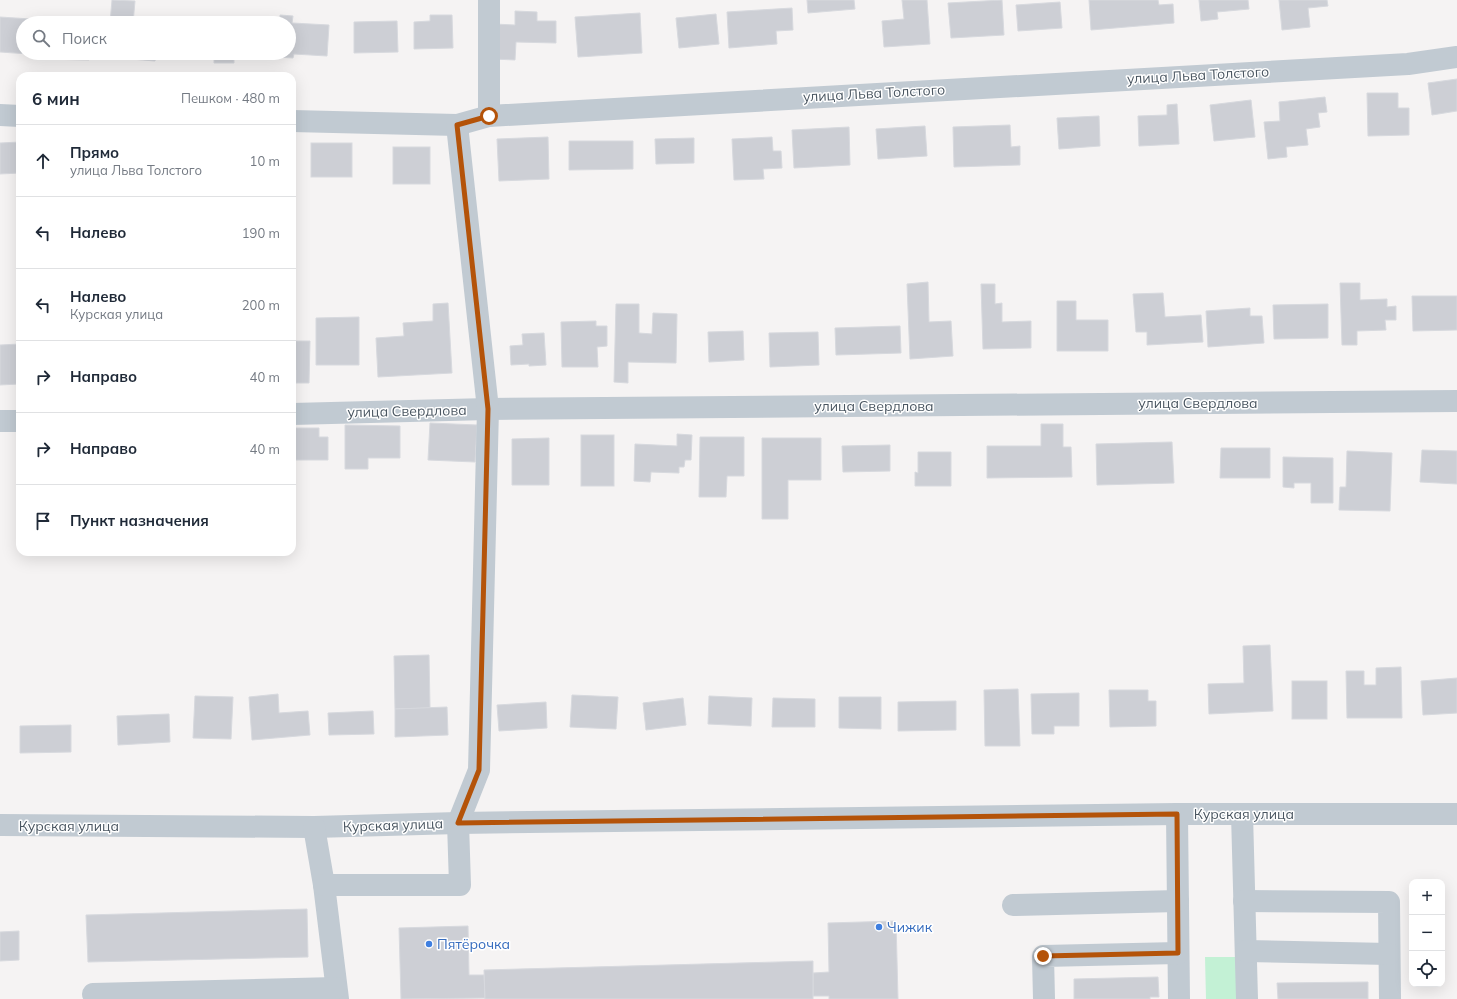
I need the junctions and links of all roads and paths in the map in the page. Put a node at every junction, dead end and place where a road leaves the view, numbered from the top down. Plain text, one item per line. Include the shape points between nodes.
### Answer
1 (489, 0) edge
2 (1457, 57) edge
3 (0, 115) edge
4 (16, 116) edge
5 (489, 116) junction
6 (296, 121) edge
7 (457, 125) junction
8 (1457, 401) edge
9 (488, 409) junction
10 (296, 414) edge
11 (0, 421) edge
12 (16, 421) edge
13 (1177, 814) junction
14 (1242, 814) junction
15 (1457, 814) edge
16 (458, 823) junction
17 (0, 825) edge
18 (314, 827) junction
19 (324, 886) junction
20 (1178, 901) junction
21 (1244, 901) junction
22 (1013, 905) dead end
23 (1246, 952) junction
24 (1178, 953) junction
25 (1390, 954) junction
26 (337, 993) edge
27 (93, 994) dead end
28 (1044, 999) edge
29 (1179, 999) edge
30 (1247, 999) edge
31 (1390, 999) edge

1 - 5 street
2 - 5 street, улица Льва Толстого via 1408,64
3 - 4 street
5 - 7 street, улица Льва Толстого
6 - 7 street, улица Льва Толстого
7 - 9 street
8 - 9 street, улица Свердлова
9 - 10 street, улица Свердлова
9 - 16 street via 479,770
11 - 12 street
13 - 14 street, Курская улица
13 - 16 street, Курская улица
13 - 20 street
14 - 15 street, Курская улица
14 - 21 street
16 - 18 street, Курская улица
16 - 19 street via 460,885
17 - 18 street, Курская улица
18 - 19 street
19 - 26 street
20 - 22 street
20 - 24 street
21 - 23 street
21 - 25 street via 1389,902
23 - 25 street
23 - 30 street
24 - 28 street via 1043,956
24 - 29 street
25 - 31 street
26 - 27 street

